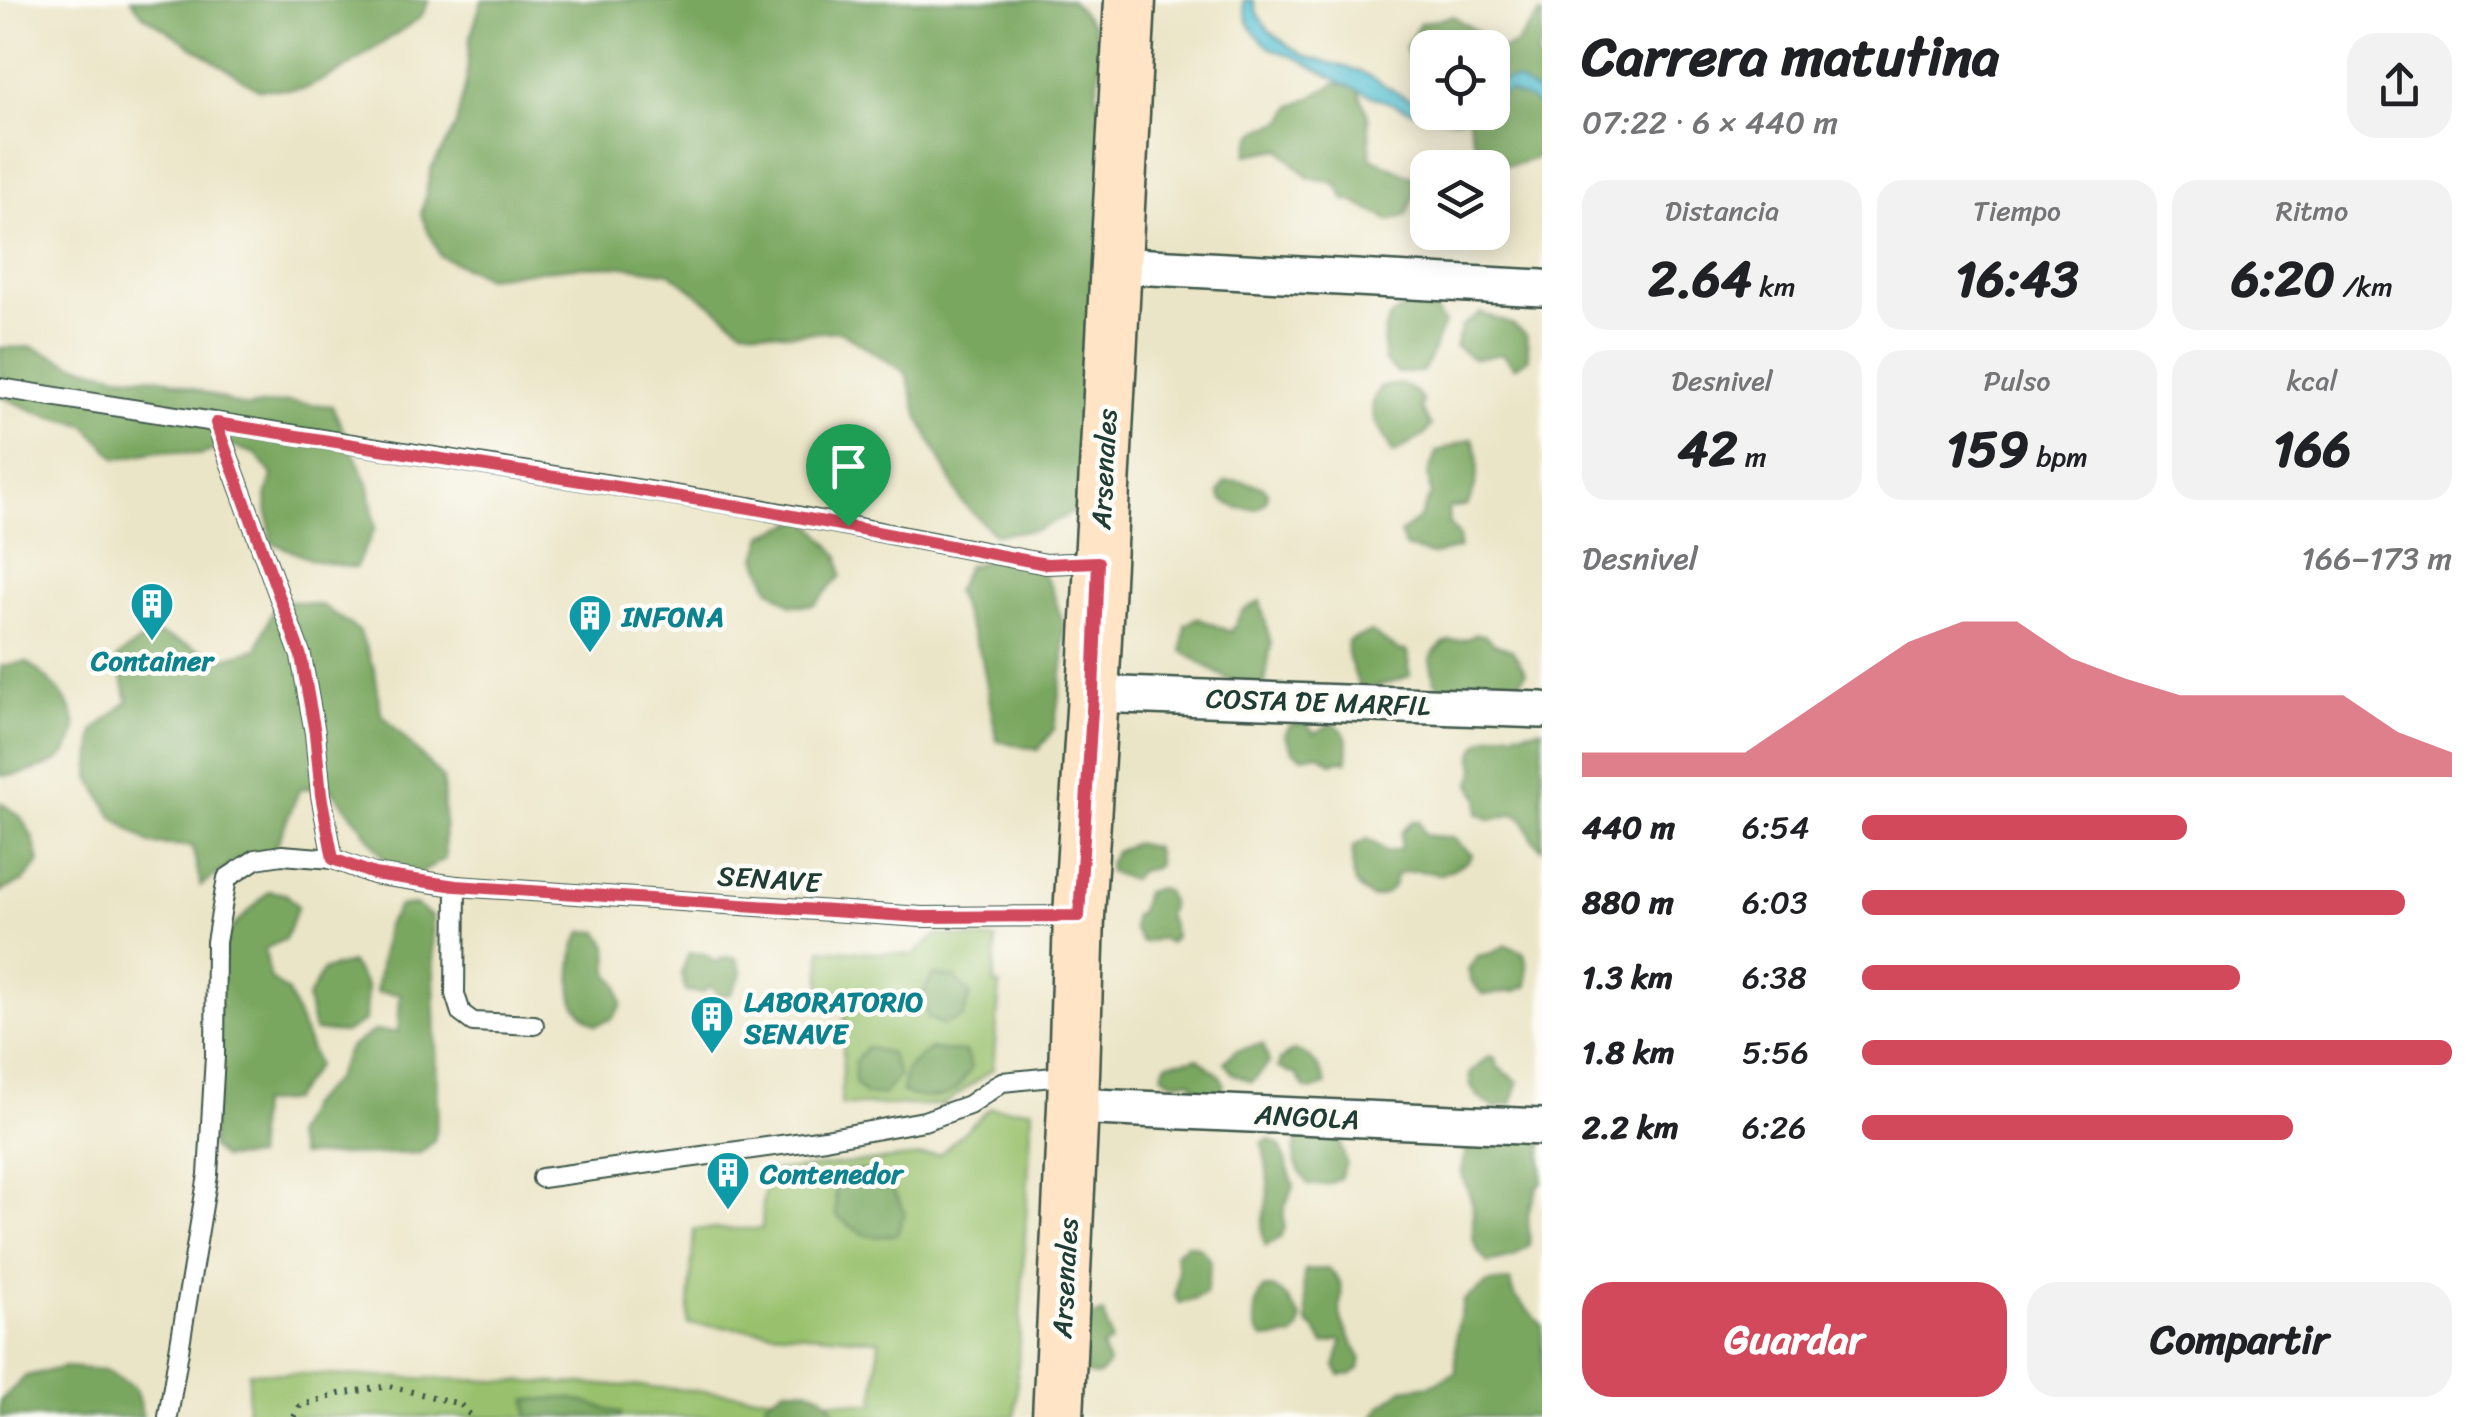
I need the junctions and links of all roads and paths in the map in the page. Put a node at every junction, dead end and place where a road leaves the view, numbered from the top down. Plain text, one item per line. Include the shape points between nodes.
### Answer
1 (1130, 0) edge
2 (1114, 265) junction
3 (1542, 288) edge
4 (0, 388) edge
5 (216, 423) junction
6 (1098, 562) junction
7 (1093, 694) junction
8 (1542, 710) edge
9 (333, 859) junction
10 (456, 886) junction
11 (1079, 916) junction
12 (534, 1026) dead end
13 (1073, 1090) junction
14 (1542, 1128) edge
15 (542, 1178) dead end
16 (168, 1417) edge
17 (294, 1417) edge
18 (472, 1417) edge
19 (1058, 1417) edge

1 - 2 main road, Arsenales
2 - 3 street
2 - 6 main road, Arsenales
4 - 5 lane
5 - 6 lane via 750,508 1046,564
5 - 9 lane via 301,656
6 - 7 main road, Arsenales
7 - 8 street, COSTA DE MARFIL
7 - 11 main road, Arsenales
9 - 10 lane, SENAVE via 374,874
9 - 16 lane, SENAVE via 282,854 256,859 227,878 216,942 208,1175
10 - 11 lane, SENAVE via 922,917
10 - 12 lane via 455,994 461,1013 473,1022
11 - 13 main road, Arsenales
13 - 14 street, ANGOLA
13 - 15 lane via 1002,1082 969,1105 924,1121
13 - 19 main road, Arsenales
17 - 18 path via 300,1406 389,1386 460,1404

